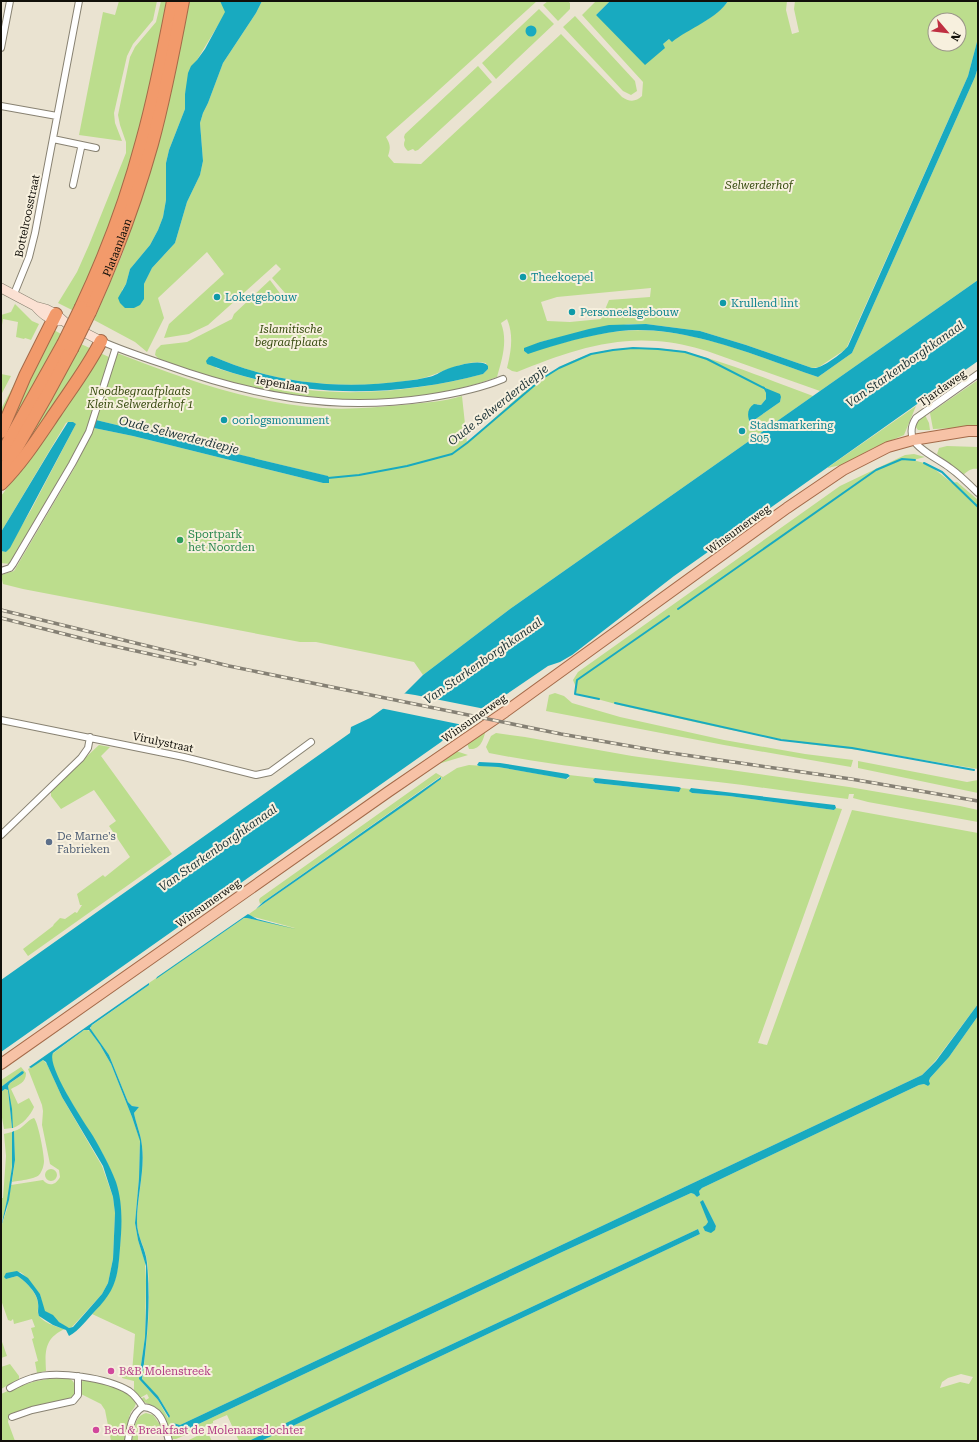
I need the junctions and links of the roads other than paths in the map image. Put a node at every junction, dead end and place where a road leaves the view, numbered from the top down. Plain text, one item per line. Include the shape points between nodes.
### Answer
1 (10, 1) edge
2 (79, 1) edge
3 (173, 1) edge
4 (183, 1) edge
5 (1, 48) edge
6 (1, 106) edge
7 (57, 116) junction
8 (52, 139) junction
9 (80, 145) junction
10 (96, 148) dead end
11 (73, 185) dead end
12 (1, 288) edge
13 (14, 294) junction
14 (86, 309) junction
15 (54, 317) junction
16 (101, 341) junction
17 (68, 347) junction
18 (116, 347) junction
19 (978, 374) edge
20 (503, 379) dead end
21 (978, 431) edge
22 (1, 432) edge
23 (913, 440) junction
24 (1, 455) edge
25 (1, 475) edge
26 (1, 484) edge
27 (978, 493) edge
28 (1, 572) edge
29 (1, 720) edge
30 (90, 737) junction
31 (310, 742) dead end
32 (1, 835) edge
33 (1, 1064) edge
34 (78, 1376) junction
35 (10, 1388) dead end
36 (143, 1407) junction
37 (12, 1417) dead end
38 (128, 1441) edge
39 (169, 1441) edge

1 - 5 street
2 - 7 street, Bottelroosstraat
3 - 14 highway, Plataanlaan via 152,104 131,180
4 - 14 highway, Plataanlaan via 152,144 125,229
6 - 7 street
7 - 8 street, Bottelroosstraat
8 - 9 street
8 - 13 street, Bottelroosstraat via 29,257
9 - 10 street
9 - 11 street
12 - 13 street, Iepenlaan
13 - 15 street, Iepenlaan via 35,306 43,315
14 - 17 highway, Plataanlaan, bridge
15 - 16 street, Iepenlaan
15 - 22 highway
16 - 18 street, Iepenlaan
16 - 26 highway via 81,376 35,443
17 - 24 highway, Plataanlaan
17 - 25 highway, Plataanlaan via 47,395
18 - 20 street, Iepenlaan via 232,386 271,395 324,402 355,403 416,399 453,394 487,386
18 - 28 street via 89,432 14,564
19 - 23 street, Tjardaweg via 916,418 912,428
21 - 23 main road, Winsumerweg
23 - 27 street
23 - 33 main road, Winsumerweg via 888,447 836,474 505,712 381,796
29 - 30 street, Virulystraat
30 - 31 street, Virulystraat via 256,775 270,772
30 - 32 street via 88,748 81,758
34 - 35 street via 33,1377
34 - 36 street via 124,1388 132,1393
34 - 37 street via 78,1395 73,1401
36 - 38 street via 133,1417
36 - 39 street via 159,1414

